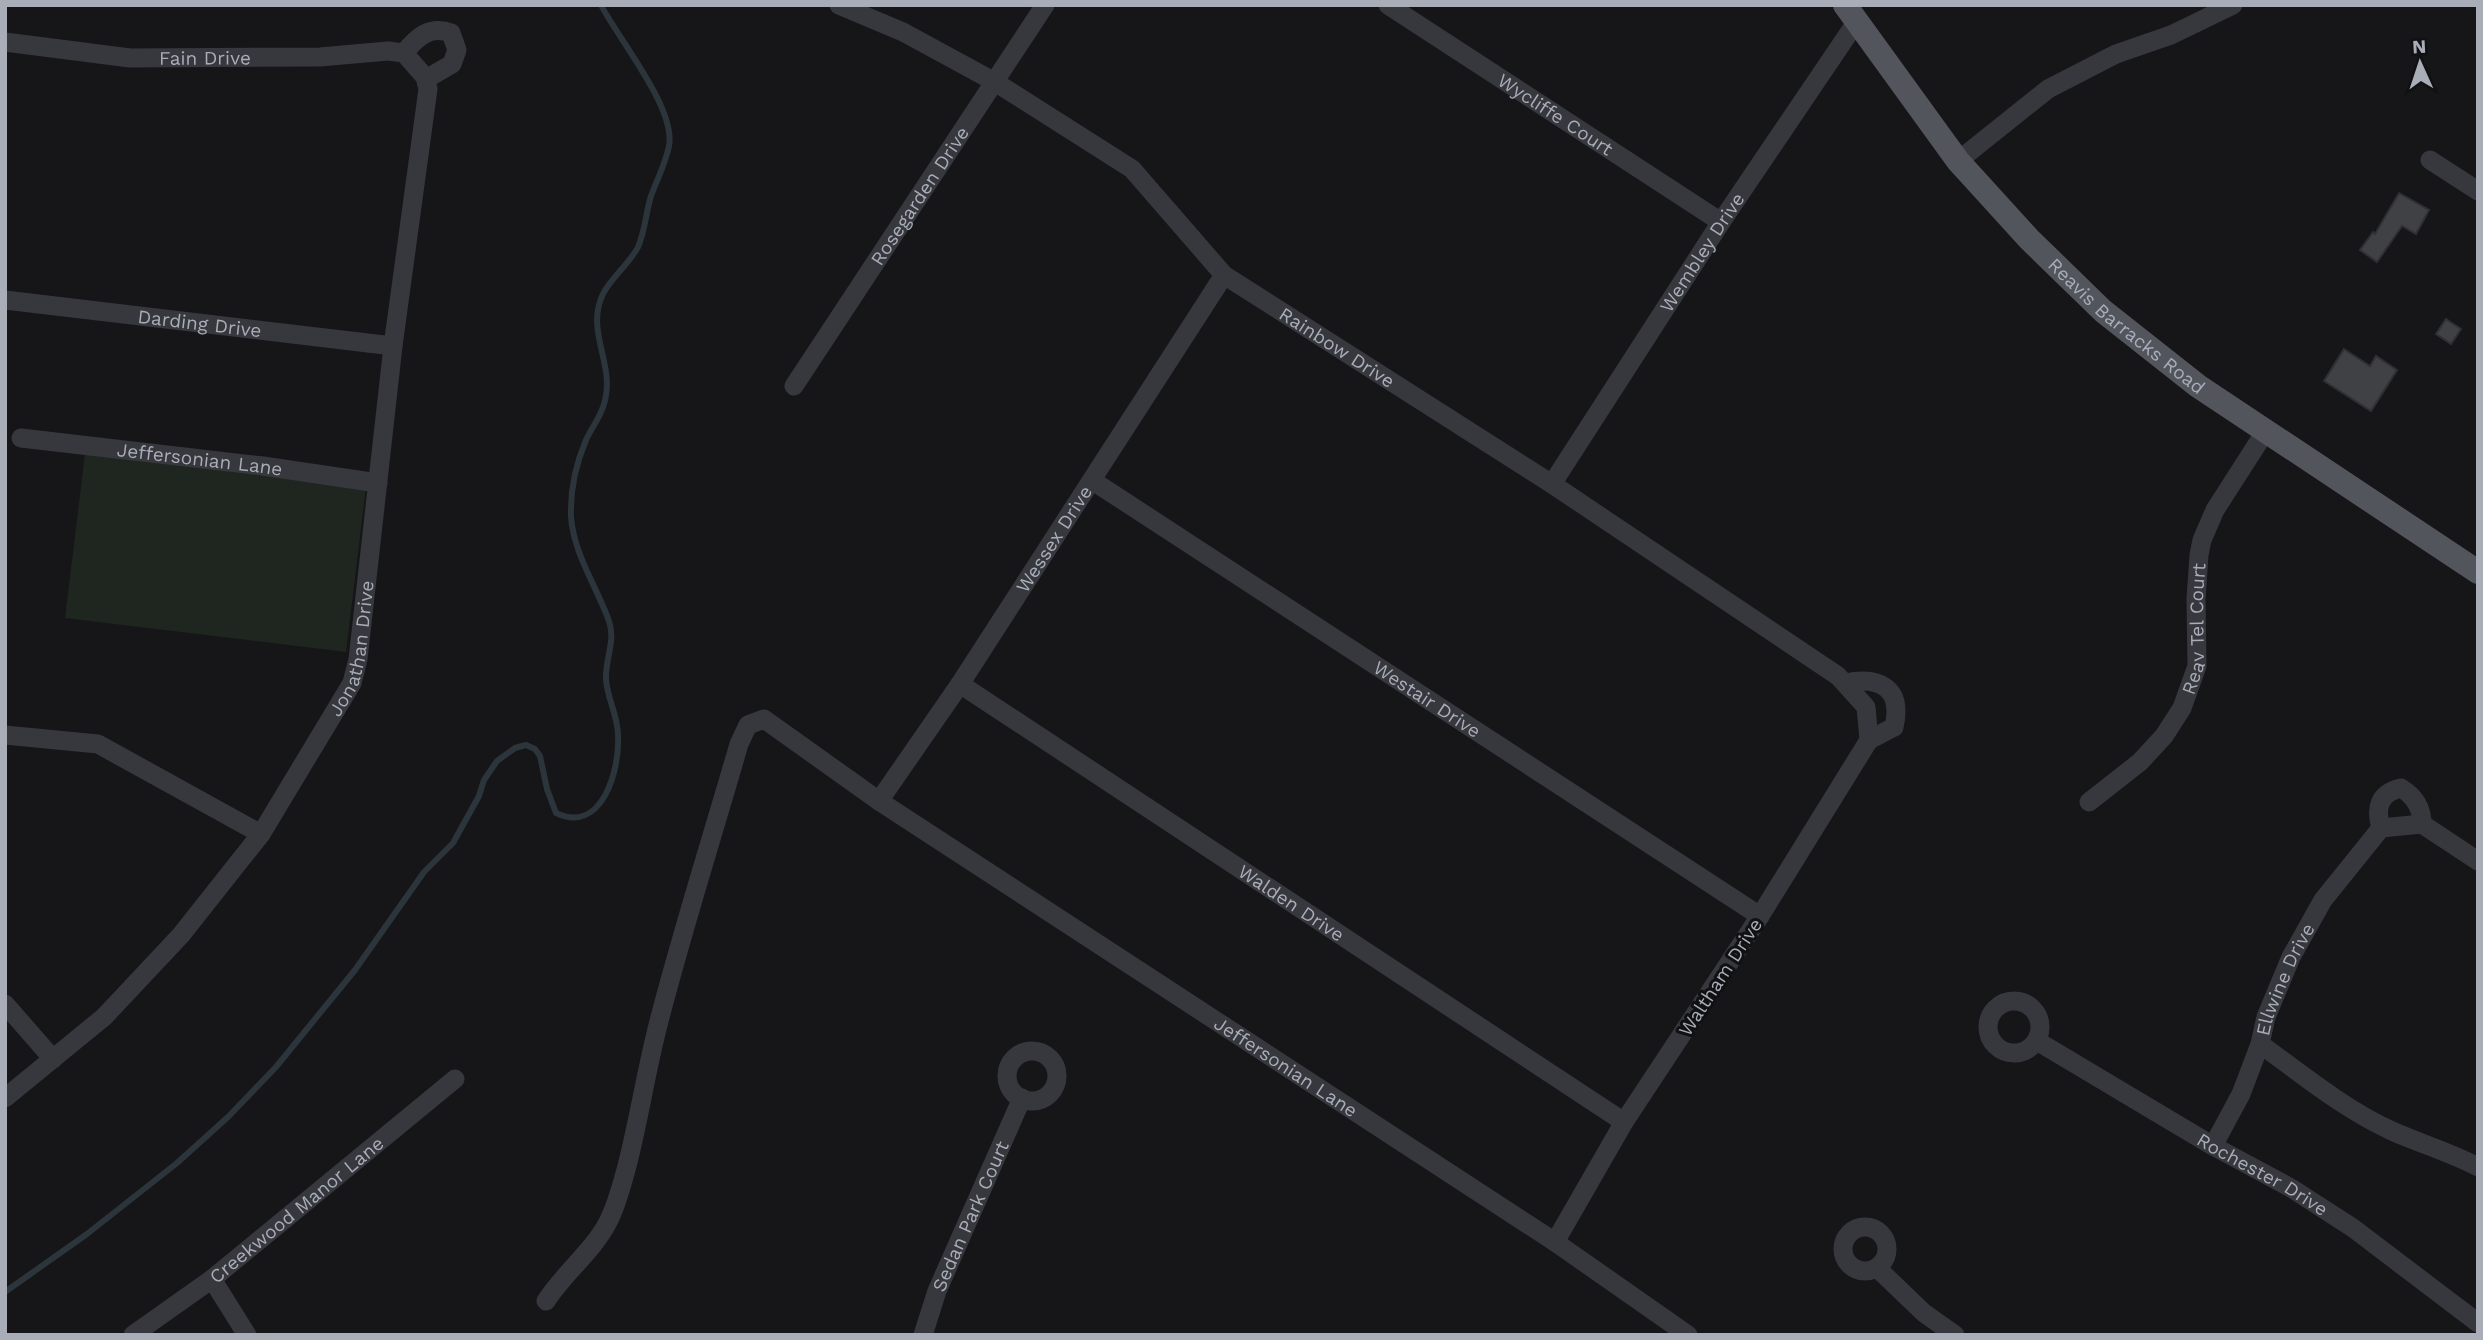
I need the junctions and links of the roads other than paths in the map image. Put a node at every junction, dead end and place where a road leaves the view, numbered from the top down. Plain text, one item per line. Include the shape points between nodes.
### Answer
1 (839, 5) edge
2 (1045, 5) edge
3 (1388, 5) edge
4 (2233, 5) edge
5 (1851, 13) edge
6 (5, 43) edge
7 (404, 53) junction
8 (426, 79) junction
9 (995, 82) junction
10 (2430, 160) dead end
11 (1958, 161) junction
12 (2478, 191) edge
13 (1721, 222) junction
14 (1224, 275) junction
15 (5, 300) edge
16 (393, 346) junction
17 (794, 386) dead end
18 (2265, 432) junction
19 (21, 438) dead end
20 (1093, 481) junction
21 (379, 483) junction
22 (1552, 484) junction
23 (2478, 572) edge
24 (1845, 683) junction
25 (960, 684) junction
26 (5, 735) edge
27 (1869, 740) junction
28 (879, 801) junction
29 (2089, 802) dead end
30 (2422, 824) junction
31 (2381, 828) junction
32 (261, 834) junction
33 (2478, 861) edge
34 (1760, 916) junction
35 (5, 1004) edge
36 (2037, 1041) dead end
37 (2260, 1044) junction
38 (53, 1059) junction
39 (455, 1079) dead end
40 (6, 1096) edge
41 (1022, 1098) dead end
42 (1624, 1122) junction
43 (2213, 1146) junction
44 (2478, 1167) edge
45 (1555, 1242) junction
46 (1877, 1268) dead end
47 (212, 1279) junction
48 (546, 1301) dead end
49 (2478, 1323) edge
50 (1675, 1331) edge
51 (133, 1335) edge
52 (247, 1335) edge
53 (923, 1335) edge
54 (1955, 1335) edge

1 - 9 street, Rainbow Drive via 903,32
2 - 9 street, Rosegarden Drive
3 - 13 street, Wycliffe Court
4 - 11 street via 2171,36 2116,54 2048,89
5 - 11 main road, Reavis Barracks Road
5 - 13 street, Wembley Drive
6 - 7 street, Fain Drive via 130,58
7 - 8 street
7 - 8 street via 425,32 441,29 451,33 457,50 453,64
8 - 16 street, Jonathan Drive
9 - 14 street, Rainbow Drive via 1132,169
9 - 17 street, Rosegarden Drive
10 - 12 street
11 - 18 main road, Reavis Barracks Road via 2103,311
13 - 22 street, Wembley Drive
14 - 20 street, Wessex Drive
14 - 22 street, Rainbow Drive
15 - 16 street, Darding Drive
16 - 21 street, Jonathan Drive
18 - 23 main road, Reavis Barracks Road
18 - 29 street, Reav Tel Court via 2215,510 2202,540 2196,598 2197,666 2182,708 2140,762
19 - 21 street, Jeffersonian Lane
20 - 25 street, Wessex Drive
20 - 34 street, Westair Drive
21 - 32 street, Jonathan Drive via 352,682
22 - 24 street, Rainbow Drive
24 - 27 street, Rainbow Drive via 1866,707
24 - 27 street via 1882,684 1894,698 1894,727
25 - 28 street, Wessex Drive
25 - 42 street, Walden Drive
26 - 32 street via 98,744
27 - 34 street, Waltham Drive
28 - 45 street, Jeffersonian Lane
28 - 48 street, Jeffersonian Lane via 764,719 748,725 657,1027 621,1186 608,1222
30 - 31 street
30 - 31 street via 2413,796 2401,788 2381,799 2377,817
30 - 33 street
31 - 37 street, Ellwine Drive via 2323,900 2297,945 2266,1017
32 - 38 street, Jonathan Drive via 181,934 104,1017
34 - 42 street, Waltham Drive
35 - 38 street
36 - 43 street, Rochester Drive
37 - 43 street, Ellwine Drive via 2241,1094
37 - 44 street via 2347,1107
38 - 40 street, Jonathan Drive
39 - 47 street, Creekwood Manor Lane
41 - 53 street, Sedan Park Court via 937,1291
42 - 45 street, Waltham Drive
43 - 49 street, Rochester Drive via 2353,1228
45 - 50 street, Jeffersonian Lane
46 - 54 street via 1924,1313
47 - 51 street, Creekwood Manor Lane
47 - 52 street

